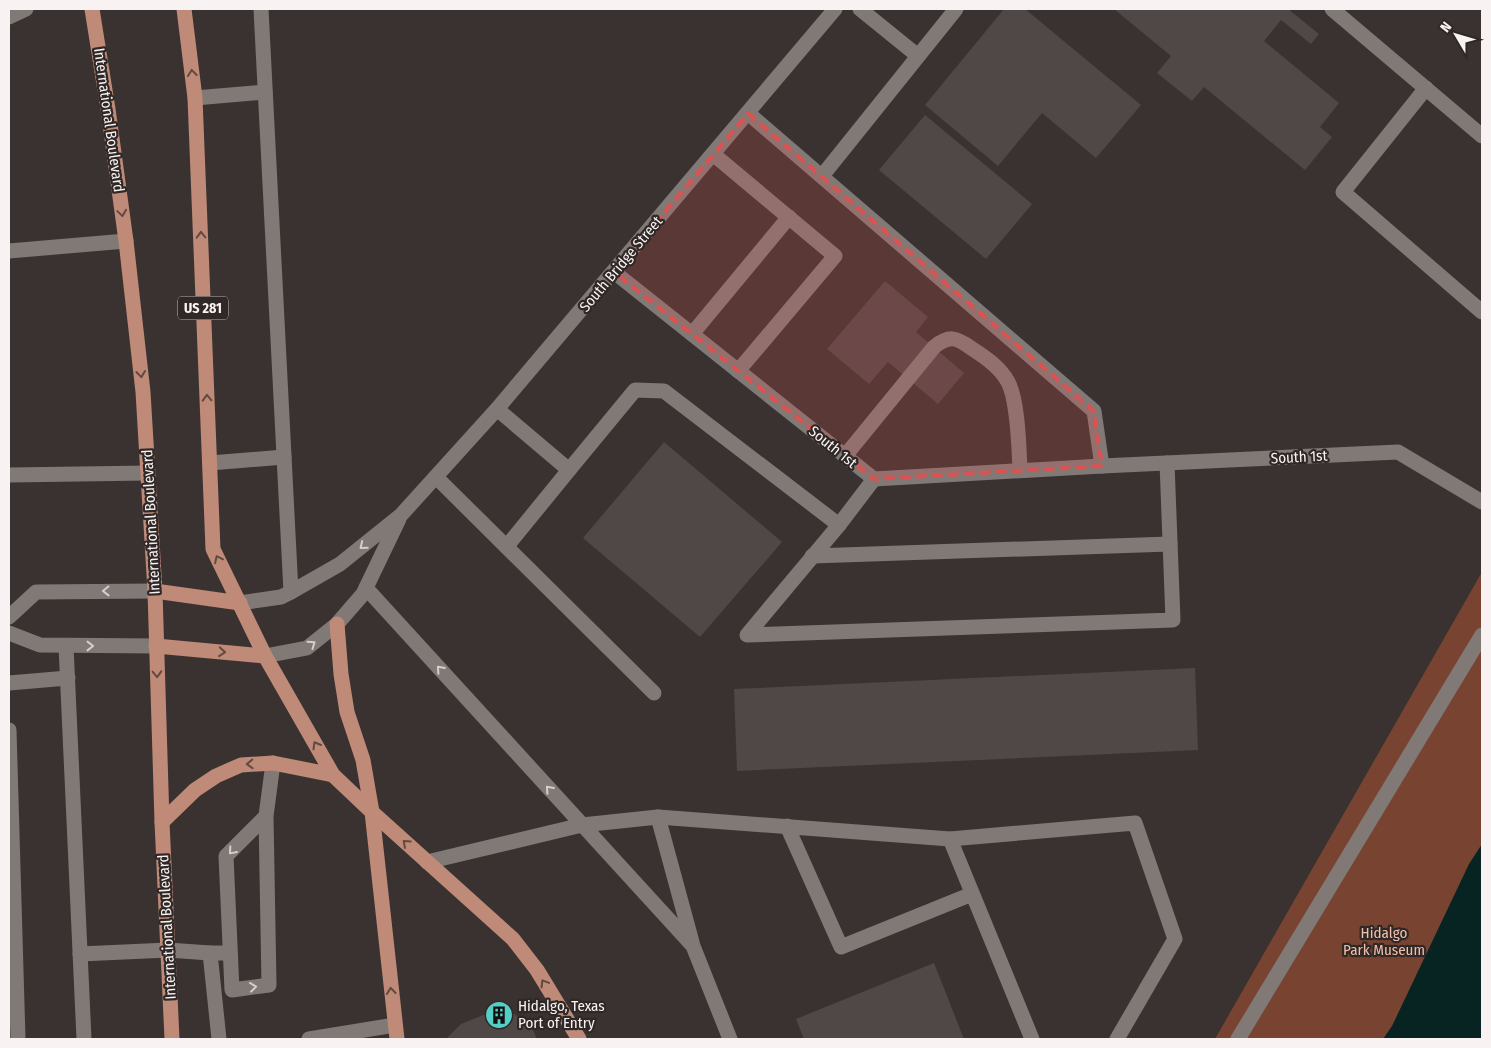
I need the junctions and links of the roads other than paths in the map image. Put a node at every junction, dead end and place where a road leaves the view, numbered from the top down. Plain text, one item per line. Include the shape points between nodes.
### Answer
1 (26, 9) edge
2 (92, 9) edge
3 (184, 9) edge
4 (261, 9) edge
5 (835, 9) edge
6 (860, 9) edge
7 (956, 9) edge
8 (1332, 9) edge
9 (9, 17) edge
10 (918, 56) junction
11 (1426, 88) junction
12 (265, 92) junction
13 (195, 98) junction
14 (748, 113) junction
15 (1482, 136) edge
16 (714, 154) junction
17 (822, 176) junction
18 (789, 217) junction
19 (126, 241) junction
20 (9, 251) edge
21 (614, 272) junction
22 (1482, 312) edge
23 (692, 334) junction
24 (738, 371) junction
25 (497, 409) junction
26 (845, 456) junction
27 (284, 457) junction
28 (210, 463) junction
29 (1167, 463) junction
30 (1102, 466) junction
31 (569, 470) junction
32 (1020, 470) junction
33 (148, 473) junction
34 (9, 475) edge
35 (436, 478) junction
36 (874, 479) junction
37 (1482, 502) edge
38 (401, 515) junction
39 (839, 525) junction
40 (1170, 544) junction
41 (507, 546) junction
42 (812, 556) junction
43 (366, 588) junction
44 (155, 591) junction
45 (291, 592) junction
46 (240, 602) junction
47 (9, 617) edge
48 (337, 624) junction
49 (9, 633) edge
50 (1482, 635) edge
51 (66, 646) junction
52 (156, 646) junction
53 (265, 656) junction
54 (68, 678) junction
55 (9, 684) edge
56 (654, 693) dead end
57 (9, 730) edge
58 (273, 763) junction
59 (333, 775) junction
60 (372, 812) junction
61 (266, 816) junction
62 (658, 817) junction
63 (162, 822) junction
64 (582, 825) junction
65 (787, 826) junction
66 (950, 838) junction
67 (427, 862) junction
68 (972, 894) junction
69 (693, 946) junction
70 (168, 950) junction
71 (210, 953) junction
72 (230, 953) junction
73 (80, 954) junction
74 (396, 1032) edge
75 (18, 1039) edge
76 (84, 1039) edge
77 (172, 1039) edge
78 (219, 1039) edge
79 (309, 1039) edge
80 (579, 1039) edge
81 (730, 1039) edge
82 (1032, 1039) edge
83 (1117, 1039) edge
84 (1238, 1039) edge

1 - 9 street
2 -> 19 main road, International Boulevard
13 -> 3 main road, US 281
4 - 12 street
5 - 14 street, South Bridge Street
6 - 10 street
7 - 10 street
8 - 11 street
10 - 17 street
11 - 15 street
11 - 22 street via 1343,192
12 - 13 street
12 - 27 street
28 -> 13 main road, US 281
14 - 16 street, South Bridge Street
14 - 17 street
16 - 18 street
16 - 21 street, South Bridge Street
17 - 30 street via 1094,411
18 - 23 street
18 - 24 street via 835,256
19 - 20 street
19 -> 33 main road, International Boulevard via 143,392
21 - 23 street, South 1st
21 - 25 street, South Bridge Street
23 - 24 street, South 1st
24 - 26 street, South 1st
25 - 31 street
25 - 35 street, South Bridge Street
26 - 32 street via 934,347 943,340 958,339 991,361 1008,382 1015,410
26 - 36 street, South 1st
27 - 28 street
27 - 45 street
46 -> 28 main road, US 281 via 213,549
29 - 30 street, South 1st
29 - 37 street, South 1st via 1398,452
29 - 40 street
30 - 32 street, South 1st
31 - 39 street via 636,390 664,391
31 - 41 street
32 - 36 street, South 1st
33 - 34 street
33 - 44 main road, International Boulevard
35 - 38 street, South Bridge Street
35 - 41 street
36 - 39 street
38 - 43 street, South Bridge Street
38 -> 45 street, South Bridge Street via 340,564
39 - 42 street
40 - 42 street
40 - 42 street via 1173,620 747,635
41 - 56 street
43 - 48 street, South Bridge Street
64 -> 43 street
44 - 46 main road
44 -> 47 street via 36,592
44 - 52 main road, International Boulevard
45 - 46 street, South Bridge Street via 281,597
46 - 53 main road
53 -> 48 street, South Bridge Street via 307,648
48 - 60 main road via 347,712 363,760
49 - 51 street via 40,645
50 - 84 street
51 -> 52 street
51 - 54 street
52 -> 53 main road
52 -> 63 main road, International Boulevard
59 -> 53 main road
54 - 55 street
54 - 73 street
57 - 75 street
58 - 59 main road
58 - 61 street
58 -> 63 main road via 241,765 216,776 195,790
59 - 60 main road
67 -> 60 main road
74 -> 60 main road
61 -> 72 street via 226,856
72 -> 61 street via 232,990 269,985
62 - 64 street
62 - 65 street
62 - 69 street
63 - 70 main road, International Boulevard
64 - 67 street
64 - 69 street
65 - 66 street
65 - 68 street via 840,947
66 - 68 street
66 - 83 street via 1135,823 1175,939
80 -> 67 main road via 537,970 513,939
68 - 82 street
69 - 81 street
70 - 71 street
70 - 73 street
70 - 77 main road, International Boulevard
71 - 72 street
71 - 78 street
73 - 76 street
74 - 79 street

